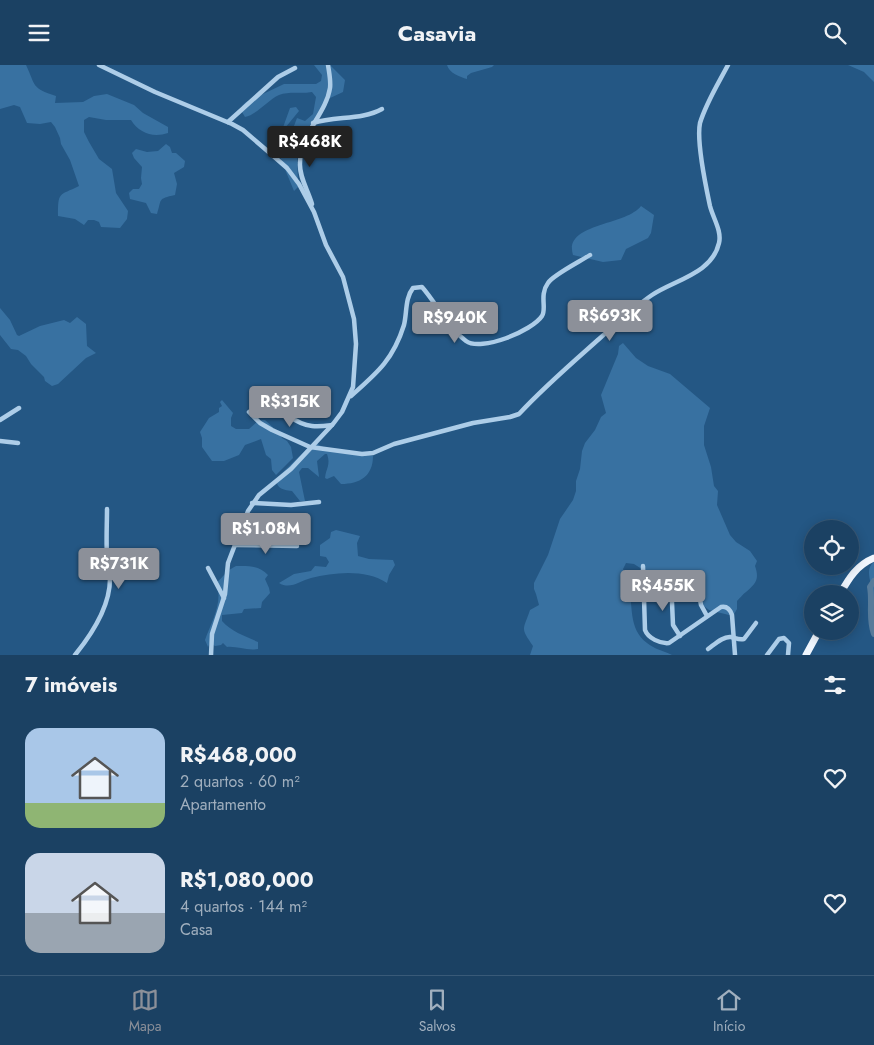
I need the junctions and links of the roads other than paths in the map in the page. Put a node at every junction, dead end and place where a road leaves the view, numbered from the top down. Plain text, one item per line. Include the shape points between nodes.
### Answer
1 (99, 65) edge
2 (328, 65) edge
3 (728, 65) edge
4 (295, 68) dead end
5 (382, 109) dead end
6 (228, 122) junction
7 (314, 123) junction
8 (314, 212) junction
9 (590, 255) dead end
10 (263, 394) dead end
11 (350, 397) junction
12 (20, 408) dead end
13 (249, 412) dead end
14 (0, 420) edge
15 (332, 425) junction
16 (0, 441) edge
17 (18, 443) dead end
18 (310, 447) junction
19 (319, 502) dead end
20 (252, 503) junction
21 (107, 509) dead end
22 (234, 545) junction
23 (297, 546) dead end
24 (874, 558) edge
25 (643, 565) dead end
26 (208, 568) dead end
27 (671, 580) dead end
28 (846, 585) edge
29 (699, 593) dead end
30 (224, 598) junction
31 (707, 616) junction
32 (756, 623) dead end
33 (680, 635) junction
34 (733, 638) junction
35 (814, 640) edge
36 (708, 649) dead end
37 (75, 655) edge
38 (211, 655) edge
39 (735, 655) edge
40 (767, 655) edge
41 (788, 655) edge
42 (806, 655) edge

1 - 6 street via 155,93
2 - 7 street via 330,89
3 - 18 street via 705,111 700,129 709,199 720,237 715,252 701,268 630,311 515,416 473,423 369,454
4 - 6 street via 278,77
5 - 7 street
6 - 8 street via 242,130 286,169 299,184
7 - 8 street via 301,153 300,171
8 - 11 street via 320,232 343,277 354,319 354,387
9 - 11 street via 548,282 543,295 544,313 525,330 478,345 467,342 457,333 422,287 413,288 396,349
10 - 15 street via 305,425
11 - 15 street
12 - 14 street
13 - 18 street via 260,423
15 - 18 street
16 - 17 street
18 - 20 street via 291,469
19 - 20 street via 291,505
20 - 22 street
21 - 37 street via 108,595 98,621
22 - 23 street
22 - 30 street via 228,563
24 - 28 main road via 855,570
25 - 33 street via 646,633 664,643
26 - 30 street
27 - 33 street via 673,625
29 - 31 street
30 - 38 street via 212,634
31 - 33 street
31 - 34 street via 721,607 729,609
32 - 34 street via 745,638
34 - 36 street via 723,639
34 - 39 street
35 - 42 main road
40 - 41 street via 779,639 784,638 790,643

